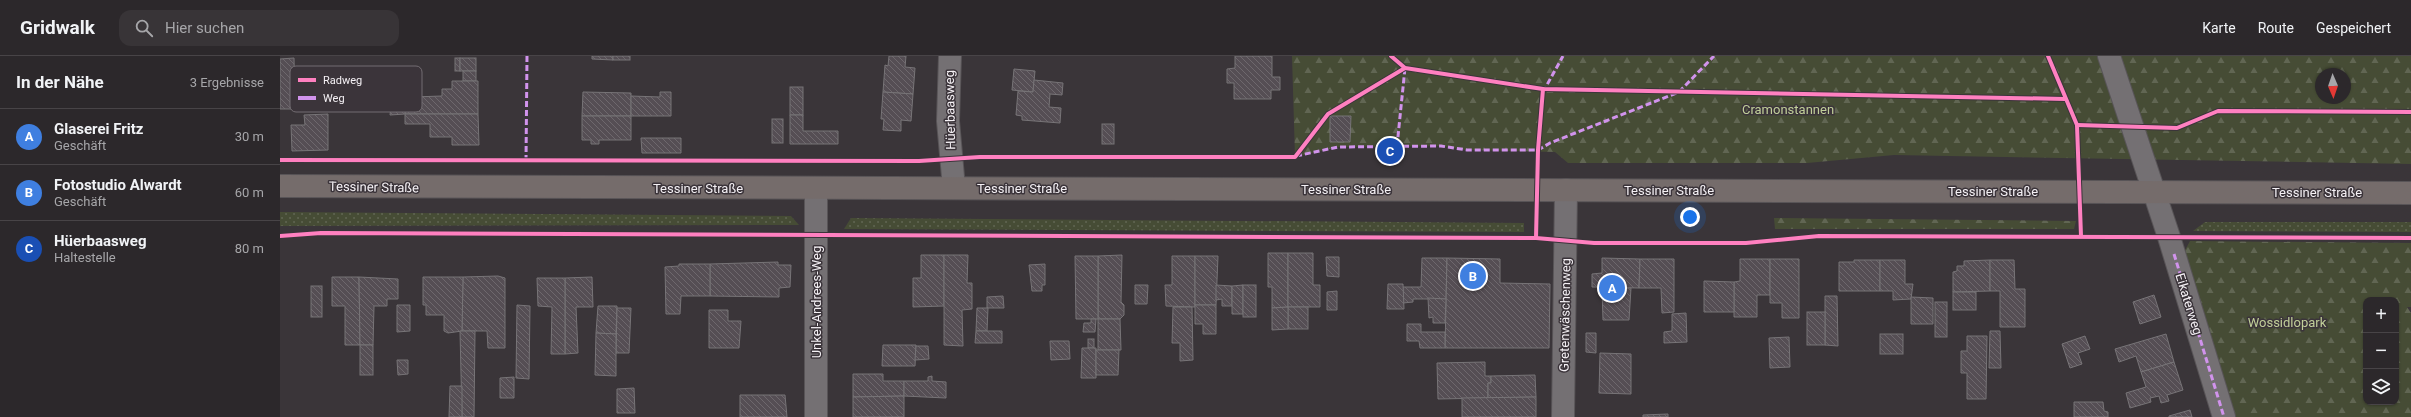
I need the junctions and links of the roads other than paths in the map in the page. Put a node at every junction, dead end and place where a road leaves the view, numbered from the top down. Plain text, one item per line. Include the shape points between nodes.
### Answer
1 (950, 56) edge
2 (2108, 56) edge
3 (280, 186) edge
4 (816, 188) junction
5 (954, 188) junction
6 (1566, 190) junction
7 (2154, 192) junction
8 (2411, 193) edge
9 (816, 417) edge
10 (1563, 417) edge
11 (2224, 417) edge

1 - 5 street, Hüerbaasweg via 948,121
2 - 7 street, Eikaterweg
3 - 4 main road, Tessiner Straße
4 - 5 main road, Tessiner Straße
4 - 9 street, Unkel-Andrees-Weg
5 - 6 main road, Tessiner Straße
6 - 7 main road, Tessiner Straße
6 - 10 street, Gretenwäschenweg
7 - 8 main road, Tessiner Straße
7 - 11 street, Eikaterweg

